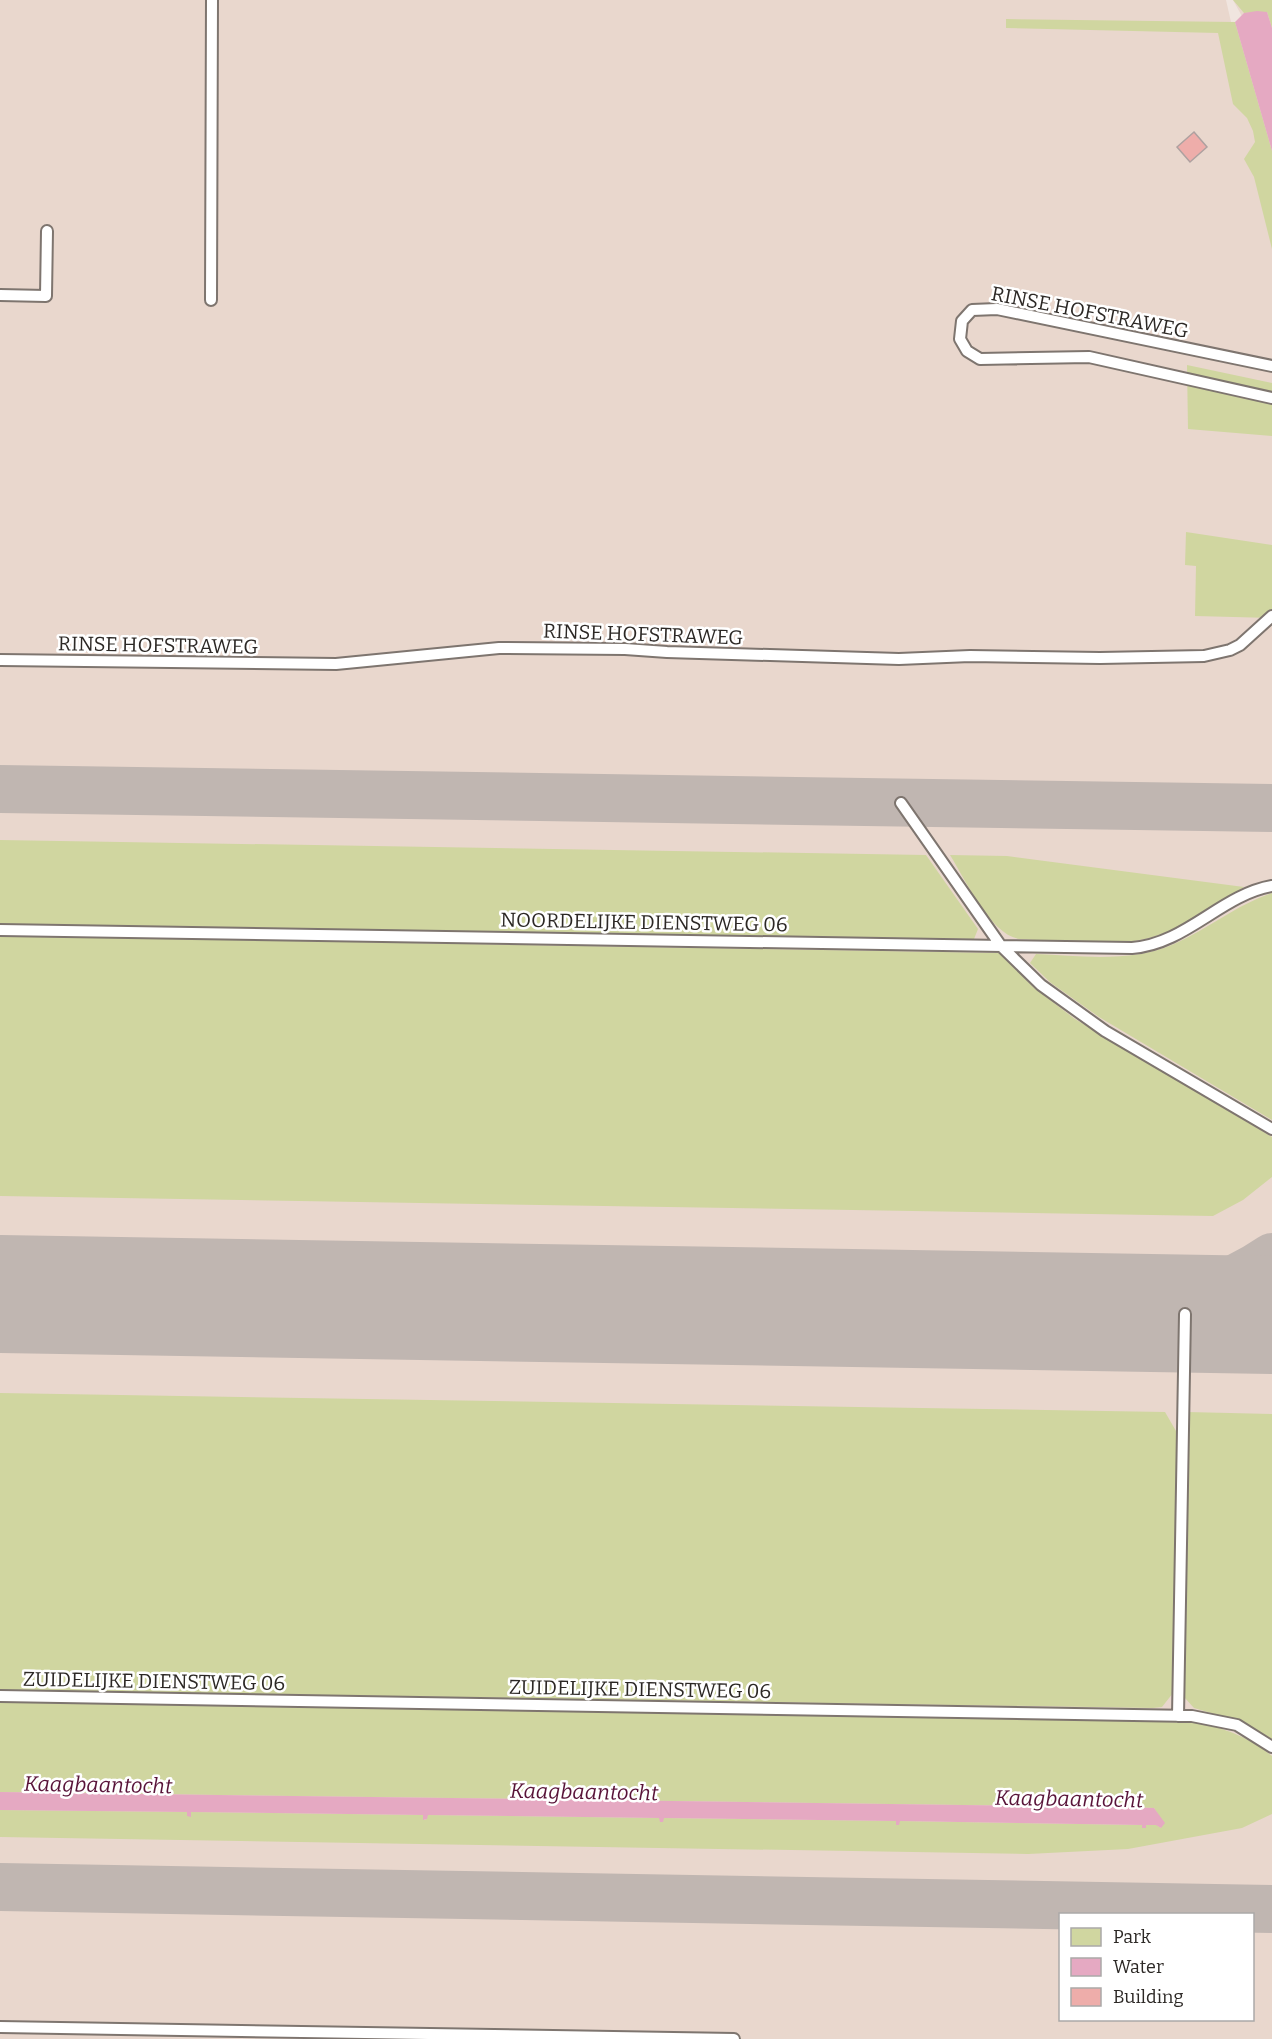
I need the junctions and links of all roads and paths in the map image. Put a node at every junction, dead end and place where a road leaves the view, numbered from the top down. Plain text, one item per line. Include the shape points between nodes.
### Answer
1 (212, 0) edge
2 (47, 231) dead end
3 (0, 295) edge
4 (211, 300) dead end
5 (1272, 366) edge
6 (1272, 398) edge
7 (1272, 616) edge
8 (0, 660) edge
9 (901, 803) dead end
10 (1272, 886) edge
11 (0, 930) edge
12 (1002, 946) junction
13 (1272, 1129) edge
14 (1185, 1314) dead end
15 (0, 1696) edge
16 (1178, 1716) junction
17 (1272, 1747) edge
18 (0, 2026) edge
19 (338, 2036) edge
20 (734, 2039) edge

1 - 4 lane
2 - 3 lane via 46,296
5 - 6 lane, RINSE HOFSTRAWEG via 997,309 972,310 964,316 959,333 963,347 980,359 1089,357
7 - 8 lane, RINSE HOFSTRAWEG via 1240,645 1204,656 899,659 499,648 336,664
9 - 12 lane
10 - 12 lane, NOORDELIJKE DIENSTWEG 06 via 1247,893 1174,936 1145,946
11 - 12 lane, NOORDELIJKE DIENSTWEG 06
12 - 13 lane via 1041,985 1076,1012
14 - 16 lane
15 - 16 lane, ZUIDELIJKE DIENSTWEG 06
16 - 17 lane, ZUIDELIJKE DIENSTWEG 06 via 1228,1722
18 - 19 lane
19 - 20 lane

